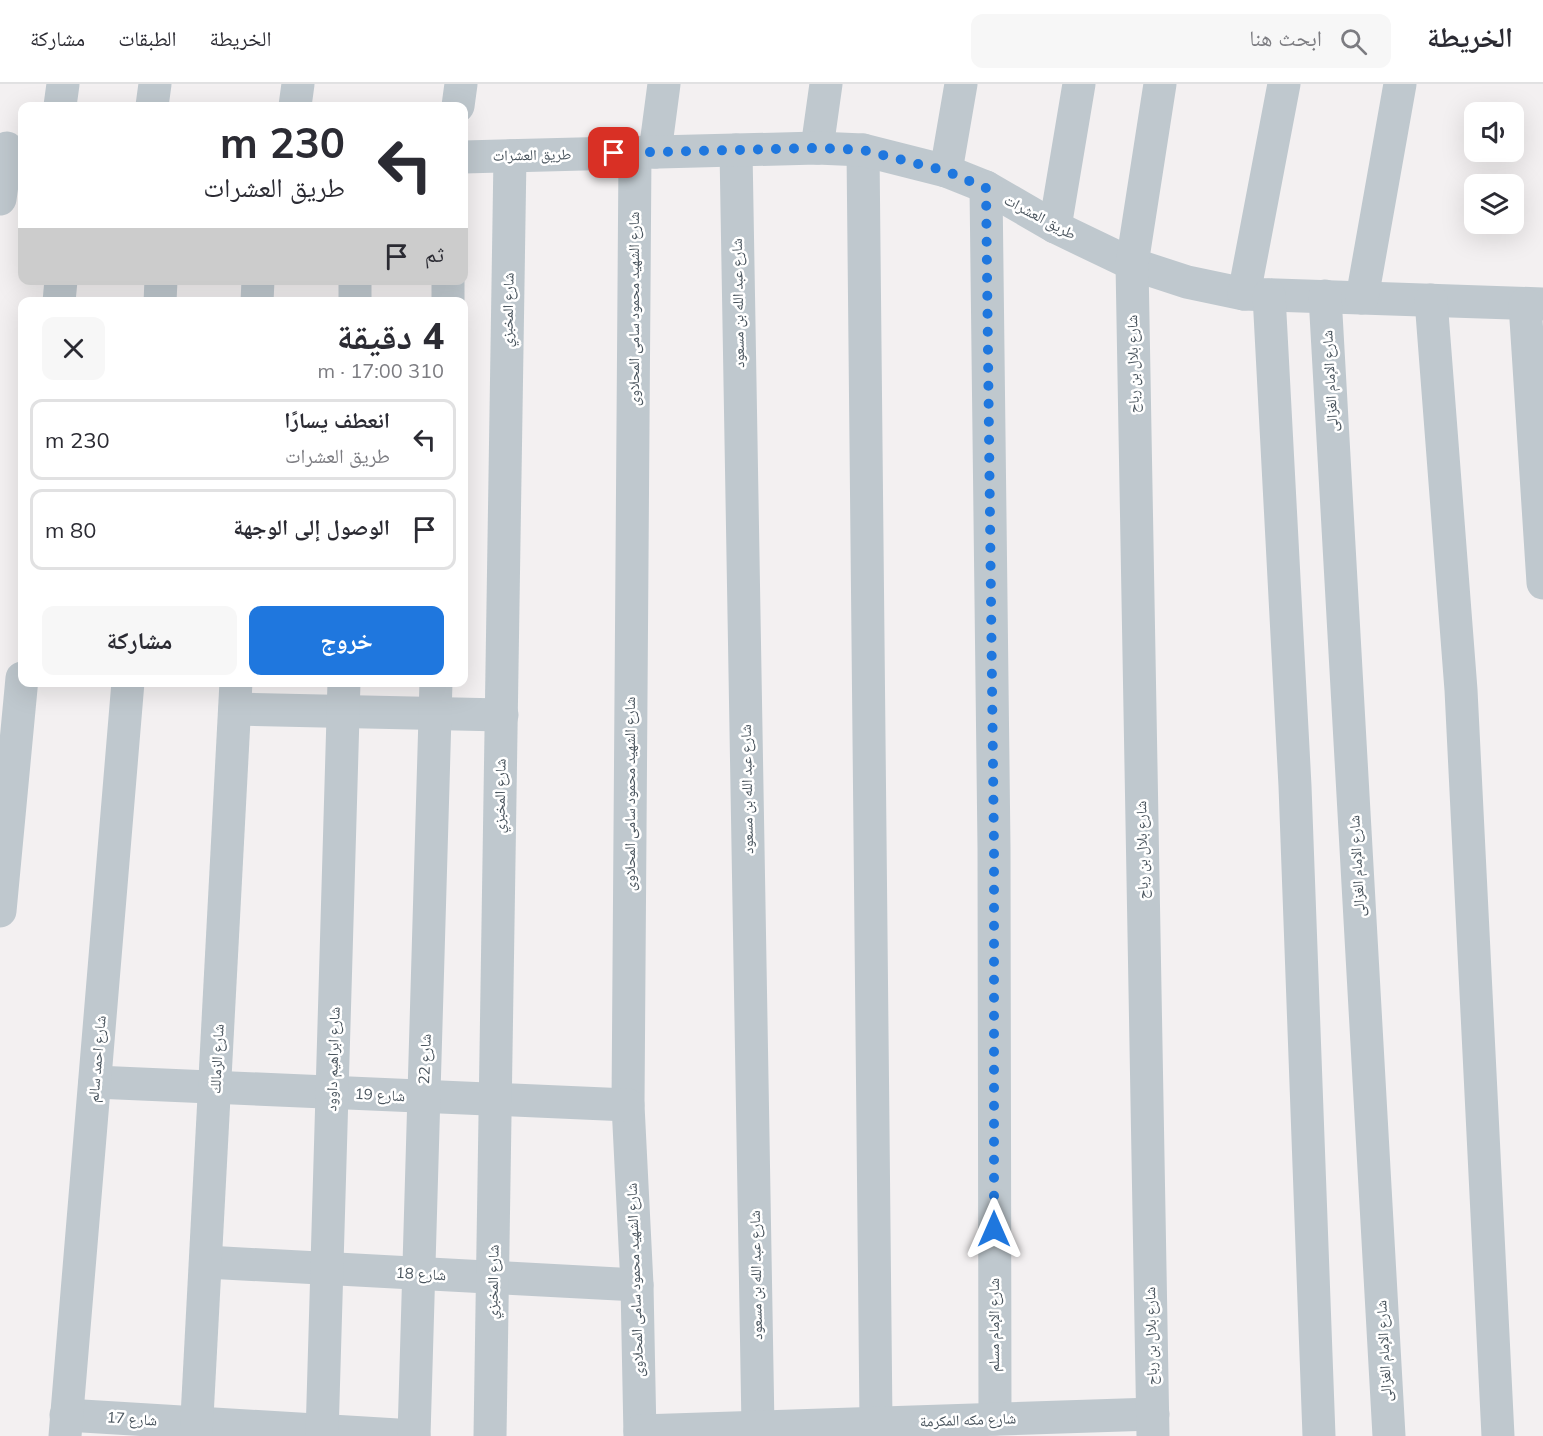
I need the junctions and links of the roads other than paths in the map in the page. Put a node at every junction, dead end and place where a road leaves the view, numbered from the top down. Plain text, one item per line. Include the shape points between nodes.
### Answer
1 (63, 84) edge
2 (155, 84) edge
3 (298, 84) edge
4 (461, 84) edge
5 (664, 84) edge
6 (826, 84) edge
7 (962, 84) edge
8 (1079, 84) edge
9 (1160, 84) edge
10 (1284, 84) edge
11 (1400, 84) edge
12 (61, 102) edge
13 (153, 102) edge
14 (296, 102) edge
15 (459, 102) edge
16 (817, 148) junction
17 (10, 149) edge
18 (736, 150) junction
19 (863, 150) junction
20 (645, 152) junction
21 (510, 156) junction
22 (468, 157) edge
23 (946, 171) junction
24 (986, 188) junction
25 (0, 199) edge
26 (1055, 227) junction
27 (1132, 264) junction
28 (1257, 294) junction
29 (1325, 297) junction
30 (1362, 298) junction
31 (1431, 300) junction
32 (1534, 304) edge
33 (1543, 583) edge
34 (21, 687) edge
35 (128, 687) edge
36 (236, 696) edge
37 (343, 697) edge
38 (436, 698) edge
39 (502, 714) junction
40 (0, 911) edge
41 (95, 1082) junction
42 (215, 1088) junction
43 (332, 1093) junction
44 (424, 1097) junction
45 (495, 1100) junction
46 (628, 1105) junction
47 (206, 1262) junction
48 (327, 1269) junction
49 (419, 1274) junction
50 (493, 1277) junction
51 (637, 1285) junction
52 (995, 1419) junction
53 (876, 1423) junction
54 (66, 1425) edge
55 (1153, 1425) edge
56 (1058, 1426) edge
57 (758, 1427) junction
58 (922, 1429) edge
59 (197, 1430) edge
60 (322, 1433) edge
61 (640, 1434) edge
62 (414, 1436) edge
63 (490, 1436) edge
64 (1319, 1436) edge
65 (1389, 1436) edge
66 (1498, 1436) edge

1 - 12 street
2 - 13 street
3 - 14 street
4 - 15 street
5 - 20 street, شارع الشهيد محمود سامى المحلاوى
6 - 16 street
7 - 23 street
8 - 26 street
9 - 27 street, شارع بلال بن رباح
10 - 28 street
11 - 30 street
16 - 18 street, طريق العشرات
16 - 19 street, طريق العشرات
17 - 25 street
18 - 20 street, طريق العشرات
18 - 57 street, شارع عبد الله بن مسعود
19 - 23 street, طريق العشرات
19 - 53 street
20 - 21 street, طريق العشرات
20 - 46 street, شارع الشهيد محمود سامى المحلاوى
21 - 22 street, طريق العشرات
21 - 39 street, شارع المخبزي
23 - 24 street, طريق العشرات
24 - 26 street, طريق العشرات
24 - 52 street, شارع الإمام مسلم via 994,848
26 - 27 street, طريق العشرات
27 - 28 street, طريق العشرات via 1187,282
27 - 55 street, شارع بلال بن رباح
28 - 29 street, طريق العشرات
28 - 64 street via 1295,786
29 - 30 street, طريق العشرات
29 - 65 street, شارع الإمام الغزالى
30 - 31 street, طريق العشرات
31 - 32 street, طريق العشرات
31 - 66 street via 1461,690
32 - 33 street
34 - 40 street
35 - 41 street, شارع احمد سالم
36 - 37 street
36 - 42 street, شارع الزمالك
37 - 38 street
37 - 43 street, شارع ابراهيم داوود
38 - 39 street
38 - 44 street, شارع 22
39 - 45 street, شارع المخبزي
41 - 42 street, شارع 19
41 - 54 street, شارع احمد سالم
42 - 43 street, شارع 19
42 - 47 street, شارع الزمالك
43 - 44 street, شارع 19
43 - 48 street, شارع ابراهيم داوود
44 - 45 street, شارع 19
44 - 49 street, شارع 22
45 - 46 street, شارع 19
45 - 50 street, شارع المخبزي
46 - 51 street, شارع الشهيد محمود سامى المحلاوى
47 - 48 street, شارع 18
47 - 59 street, شارع الزمالك
48 - 49 street, شارع 18
48 - 60 street, شارع ابراهيم داوود
49 - 50 street, شارع 18
49 - 62 street, شارع 22
50 - 51 street, شارع 18
50 - 63 street, شارع المخبزي
51 - 61 street, شارع الشهيد محمود سامى المحلاوى
52 - 56 street, شارع مكه المكرمة
52 - 58 street, شارع مكه المكرمة
53 - 57 street, شارع مكه المكرمة
53 - 58 street, شارع مكه المكرمة
54 - 59 street, شارع 17
55 - 56 street, شارع مكه المكرمة
57 - 61 street, شارع مكه المكرمة
59 - 60 street, شارع 17
60 - 62 street, شارع 17

